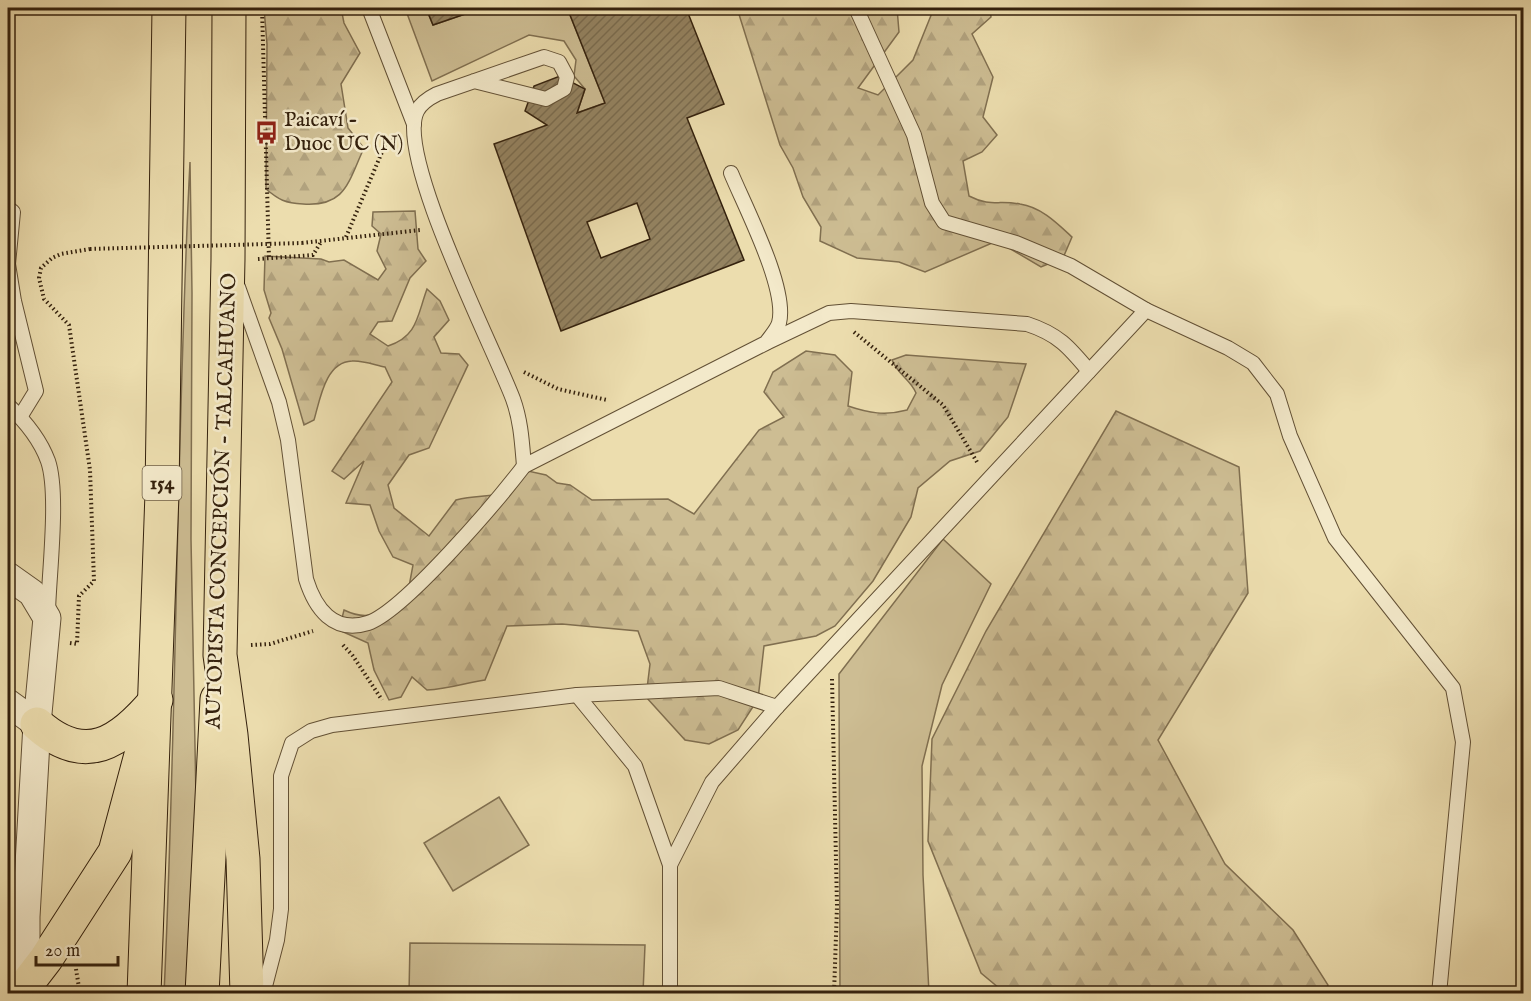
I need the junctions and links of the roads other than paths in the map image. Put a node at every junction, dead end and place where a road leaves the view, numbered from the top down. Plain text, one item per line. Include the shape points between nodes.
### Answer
1 (169, 8) edge
2 (229, 8) edge
3 (369, 8) edge
4 (856, 8) edge
5 (474, 81) junction
6 (414, 124) junction
7 (732, 173) dead end
8 (8, 208) edge
9 (228, 260) junction
10 (11, 298) edge
11 (1146, 310) junction
12 (766, 343) junction
13 (1089, 371) junction
14 (8, 405) edge
15 (20, 417) junction
16 (524, 466) junction
17 (8, 576) edge
18 (46, 630) junction
19 (220, 655) junction
20 (577, 695) junction
21 (156, 700) junction
22 (8, 703) edge
23 (777, 707) junction
24 (37, 724) junction
25 (670, 865) junction
26 (18, 984) joint
27 (144, 993) edge
28 (202, 993) edge
29 (248, 993) edge
30 (263, 993) edge
31 (670, 993) edge
32 (1439, 993) edge

1 - 21 main road, 154
2 - 9 main road, AUTOPISTA CONCEPCIÓN - TALCAHUANO
3 - 6 lane
4 - 11 lane via 914,135 932,203 945,222 1016,243 1071,266
5 - 5 lane via 546,99 564,89 567,77 559,62 544,57
5 - 6 lane via 425,101 416,112
6 - 16 lane via 415,144 439,228 518,416
7 - 12 lane via 772,273 780,304 778,324
8 - 10 lane via 13,212 8,264
9 - 16 lane via 279,402 288,440 306,579 312,600 330,622 350,626 369,622 399,603 499,500
9 - 19 main road, AUTOPISTA CONCEPCIÓN - TALCAHUANO
10 - 15 lane via 36,391
11 - 13 lane
11 - 32 lane via 1253,363 1277,394 1290,436 1335,538 1453,688 1463,742
12 - 13 lane via 830,313 851,311 1027,324 1050,331 1068,345
12 - 16 lane
13 - 23 lane
14 - 15 lane
15 - 18 lane via 40,442 51,475
17 - 18 street via 32,593
18 - 24 street
19 - 28 main road, AUTOPISTA CONCEPCIÓN - TALCAHUANO
19 - 29 main road via 243,859
20 - 23 lane via 718,688
20 - 25 lane via 635,766
20 - 30 lane via 355,721 310,731 292,743 281,776 281,909
21 - 24 main road via 122,734 94,746 54,740
21 - 26 main road via 115,852 46,959
21 - 27 main road, 154
22 - 24 street
23 - 25 lane via 712,782
24 - 26 street via 26,917
25 - 31 lane

